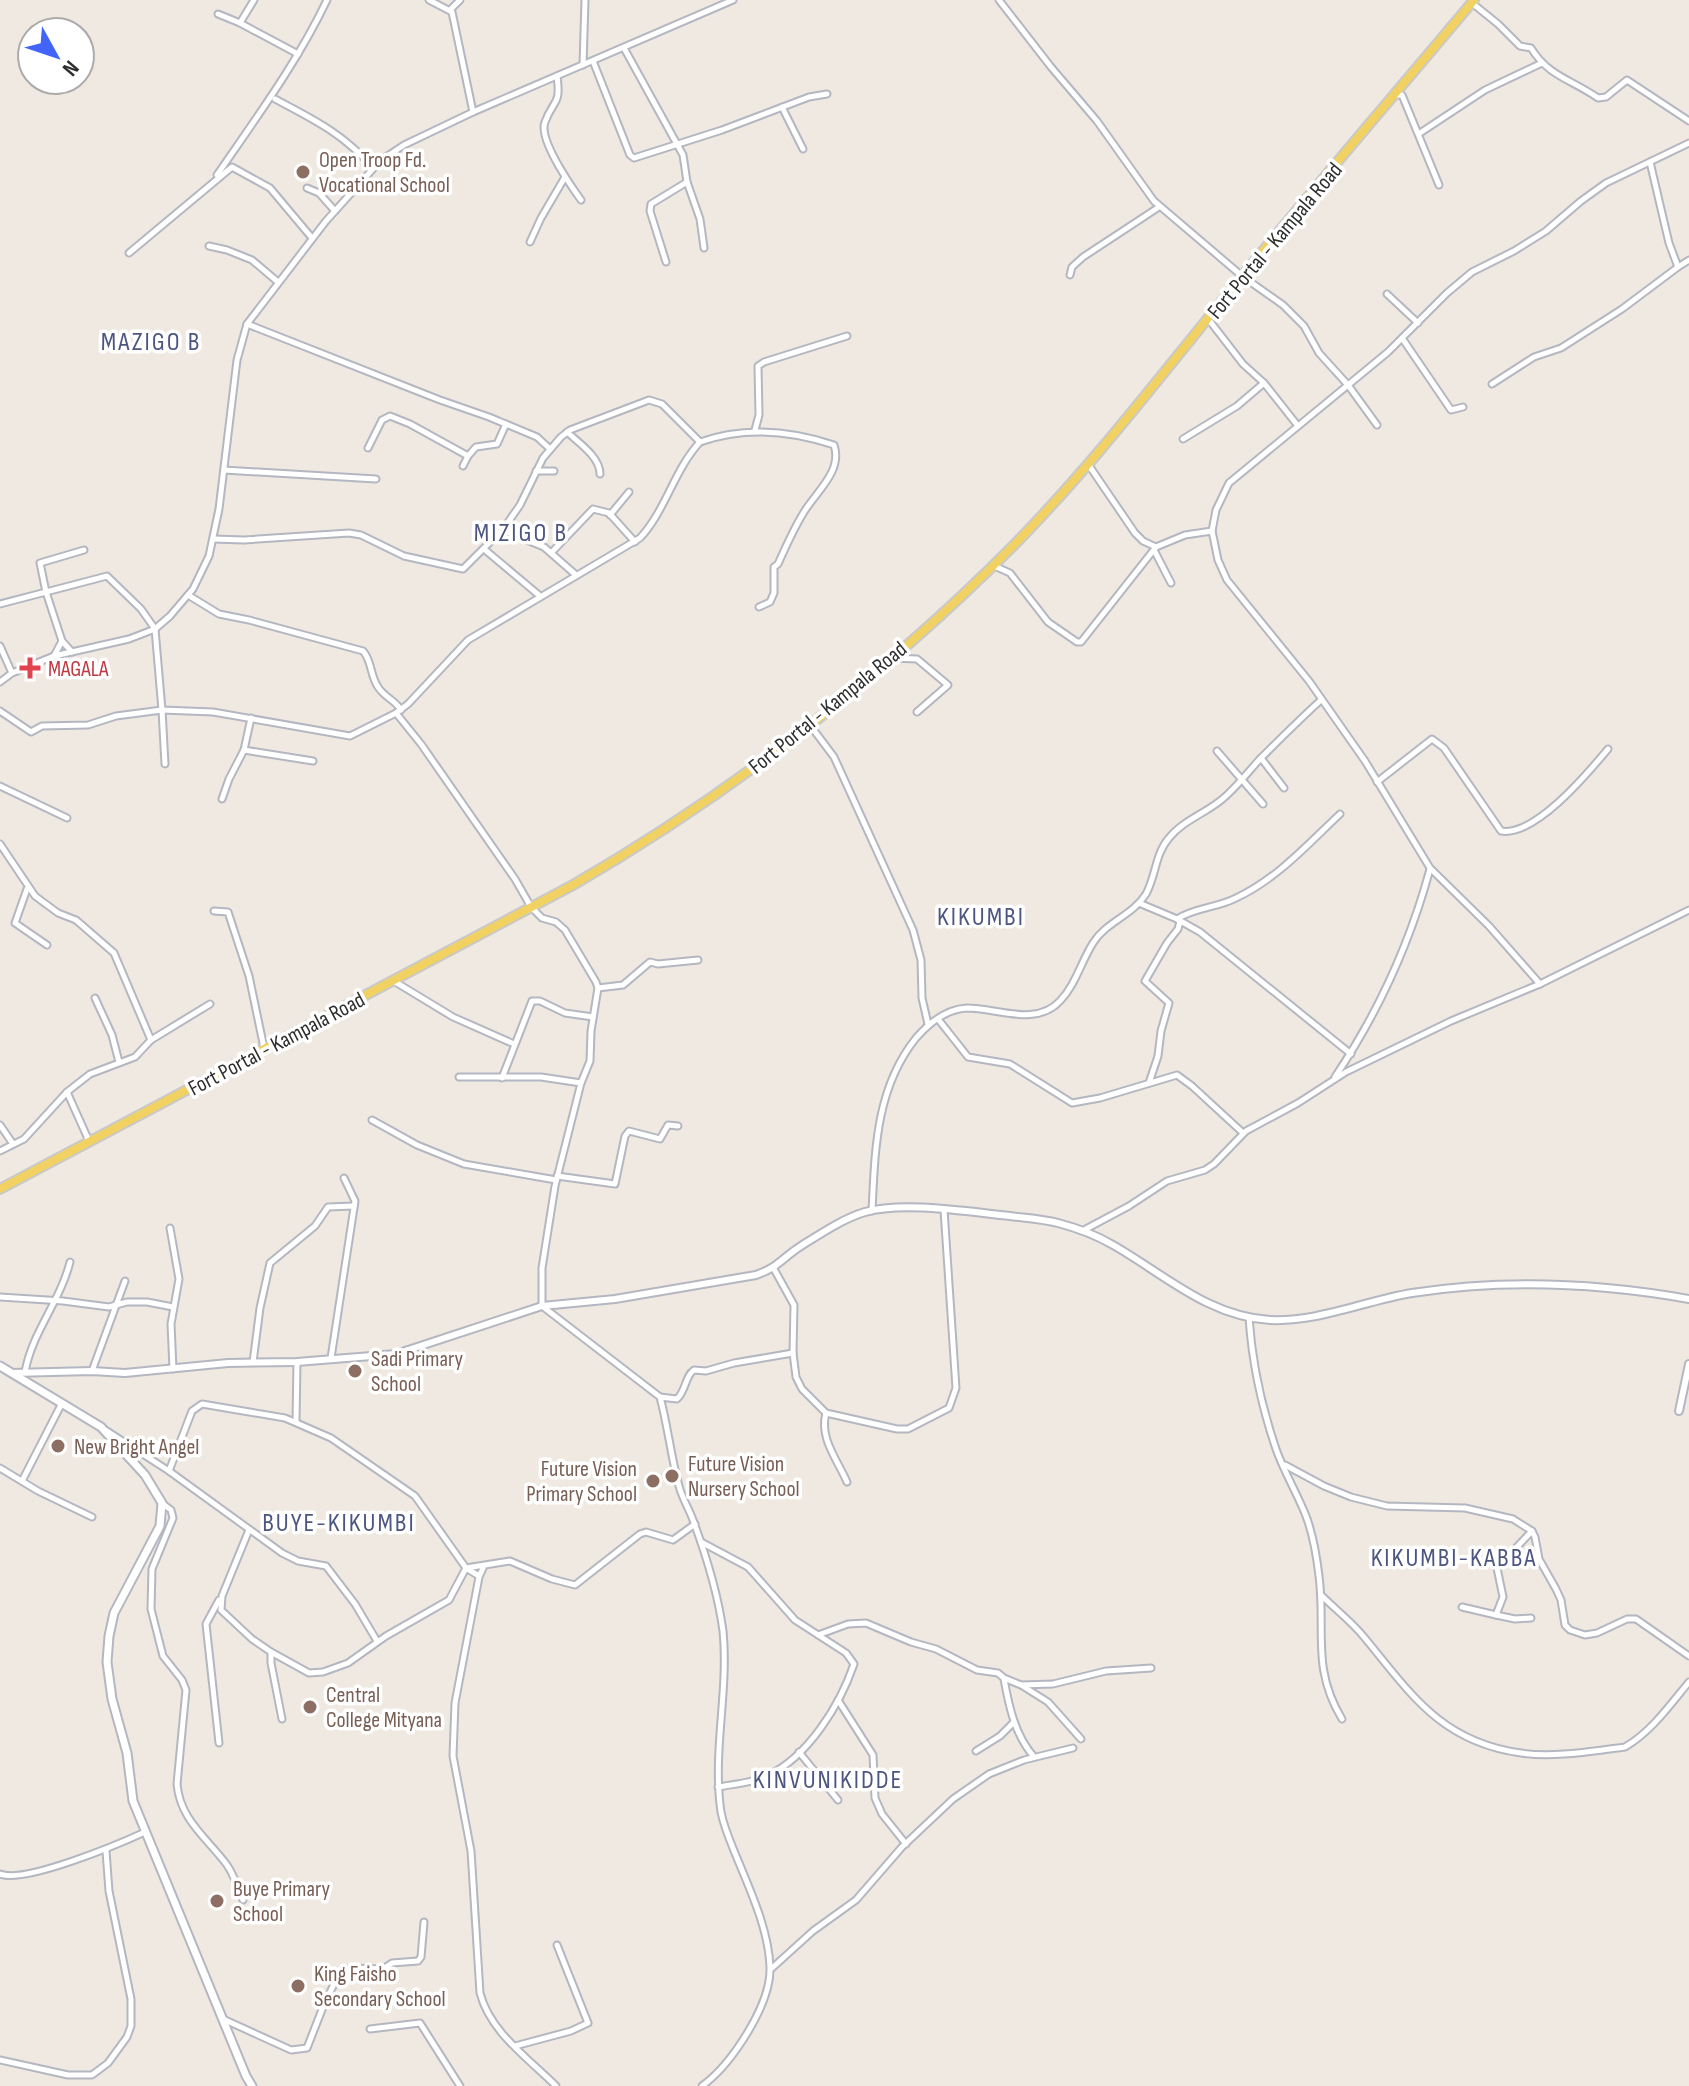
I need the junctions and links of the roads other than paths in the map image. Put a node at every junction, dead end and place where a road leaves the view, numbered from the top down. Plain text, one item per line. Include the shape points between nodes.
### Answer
1 (254, 0) edge
2 (327, 0) edge
3 (429, 0) edge
4 (460, 0) edge
5 (585, 0) edge
6 (733, 0) edge
7 (999, 0) edge
8 (1472, 1) edge
9 (451, 9) junction
10 (218, 14) dead end
11 (240, 23) junction
12 (624, 48) junction
13 (298, 54) junction
14 (593, 61) junction
15 (1542, 63) junction
16 (583, 65) junction
17 (557, 76) junction
18 (827, 94) dead end
19 (1394, 95) junction
20 (275, 99) dead end
21 (782, 107) junction
22 (473, 112) junction
23 (1689, 121) edge
24 (1420, 133) junction
25 (678, 143) junction
26 (1689, 143) edge
27 (803, 149) dead end
28 (1650, 162) junction
29 (373, 168) junction
30 (565, 177) junction
31 (687, 182) junction
32 (212, 183) junction
33 (1439, 185) dead end
34 (307, 188) dead end
35 (581, 200) dead end
36 (1159, 207) junction
37 (335, 211) junction
38 (312, 238) junction
39 (530, 242) dead end
40 (209, 246) dead end
41 (704, 248) dead end
42 (129, 253) dead end
43 (1689, 260) edge
44 (666, 262) dead end
45 (1678, 267) junction
46 (1070, 275) dead end
47 (1242, 276) junction
48 (278, 282) junction
49 (1387, 294) dead end
50 (1209, 320) junction
51 (1418, 323) junction
52 (247, 324) junction
53 (847, 336) dead end
54 (1402, 338) junction
55 (1264, 383) junction
56 (1492, 384) dead end
57 (1348, 385) junction
58 (1463, 407) dead end
59 (506, 424) junction
60 (1377, 425) dead end
61 (1298, 426) junction
62 (755, 430) junction
63 (567, 432) junction
64 (1183, 439) dead end
65 (700, 442) junction
66 (368, 448) dead end
67 (550, 449) junction
68 (468, 456) junction
69 (1087, 463) junction
70 (463, 466) dead end
71 (224, 470) junction
72 (536, 471) junction
73 (554, 471) dead end
74 (600, 474) dead end
75 (376, 479) dead end
76 (629, 492) dead end
77 (610, 515) junction
78 (502, 530) junction
79 (1212, 531) junction
80 (213, 539) junction
81 (635, 542) junction
82 (1155, 548) junction
83 (484, 549) junction
84 (84, 550) dead end
85 (551, 553) junction
86 (992, 565) junction
87 (576, 575) junction
88 (1171, 583) dead end
89 (46, 592) junction
90 (188, 595) junction
91 (540, 596) junction
92 (0, 604) edge
93 (759, 607) dead end
94 (155, 629) junction
95 (62, 641) junction
96 (0, 646) edge
97 (72, 652) junction
98 (54, 656) junction
99 (891, 658) junction
100 (12, 673) junction
101 (0, 682) edge
102 (1321, 700) junction
103 (162, 710) junction
104 (0, 711) edge
105 (399, 711) junction
106 (917, 712) dead end
107 (251, 718) junction
108 (810, 725) junction
109 (1608, 749) dead end
110 (244, 750) junction
111 (1217, 751) dead end
112 (1261, 758) junction
113 (313, 761) dead end
114 (165, 764) dead end
115 (1241, 778) junction
116 (1377, 782) junction
117 (0, 786) edge
118 (1284, 788) dead end
119 (222, 799) dead end
120 (1263, 804) dead end
121 (1340, 814) dead end
122 (67, 818) dead end
123 (0, 844) edge
124 (1430, 868) junction
125 (27, 888) junction
126 (1139, 903) junction
127 (531, 907) junction
128 (1689, 910) edge
129 (214, 911) dead end
130 (1178, 920) junction
131 (47, 945) dead end
132 (698, 960) dead end
133 (392, 980) junction
134 (1540, 984) junction
135 (598, 988) junction
136 (95, 998) dead end
137 (210, 1004) dead end
138 (593, 1017) junction
139 (938, 1019) junction
140 (928, 1024) junction
141 (151, 1040) junction
142 (514, 1044) junction
143 (264, 1048) junction
144 (1351, 1054) junction
145 (119, 1062) junction
146 (459, 1077) dead end
147 (502, 1078) junction
148 (1333, 1080) junction
149 (581, 1083) junction
150 (1148, 1084) junction
151 (67, 1092) junction
152 (372, 1120) dead end
153 (0, 1125) edge
154 (678, 1126) dead end
155 (1243, 1133) junction
156 (89, 1142) junction
157 (13, 1144) junction
158 (0, 1151) edge
159 (344, 1178) dead end
160 (556, 1178) junction
161 (0, 1189) edge
162 (354, 1206) junction
163 (944, 1210) junction
164 (872, 1211) junction
165 (170, 1228) dead end
166 (1084, 1230) junction
167 (70, 1262) dead end
168 (774, 1269) junction
169 (125, 1281) dead end
170 (0, 1297) edge
171 (1689, 1299) edge
172 (54, 1301) junction
173 (542, 1306) junction
174 (173, 1307) junction
175 (114, 1308) junction
176 (1249, 1316) junction
177 (793, 1353) junction
178 (331, 1358) junction
179 (253, 1362) junction
180 (297, 1362) junction
181 (1689, 1364) edge
182 (0, 1366) edge
183 (173, 1369) junction
184 (92, 1371) junction
185 (25, 1372) junction
186 (12, 1373) junction
187 (660, 1397) junction
188 (63, 1402) junction
189 (1679, 1411) dead end
190 (826, 1413) junction
191 (296, 1422) junction
192 (101, 1427) junction
193 (1285, 1465) junction
194 (0, 1468) edge
195 (169, 1471) junction
196 (22, 1481) junction
197 (847, 1482) dead end
198 (162, 1503) junction
199 (92, 1517) dead end
200 (695, 1524) junction
201 (249, 1530) junction
202 (1532, 1531) junction
203 (700, 1542) junction
204 (484, 1565) junction
205 (466, 1568) junction
206 (479, 1577) junction
207 (1321, 1595) junction
208 (222, 1596) junction
209 (1462, 1607) dead end
210 (1496, 1615) junction
211 (1531, 1618) dead end
212 (817, 1635) junction
213 (377, 1641) junction
214 (271, 1652) junction
215 (1689, 1656) edge
216 (1151, 1668) dead end
217 (1004, 1678) junction
218 (1689, 1682) edge
219 (1021, 1685) junction
220 (838, 1699) junction
221 (282, 1719) dead end
222 (1342, 1719) dead end
223 (1014, 1722) junction
224 (1081, 1739) dead end
225 (219, 1743) dead end
226 (1073, 1748) dead end
227 (976, 1751) dead end
228 (799, 1752) junction
229 (1034, 1757) junction
230 (718, 1787) junction
231 (838, 1800) dead end
232 (145, 1832) junction
233 (906, 1844) junction
234 (106, 1851) junction
235 (0, 1874) edge
236 (243, 1900) dead end
237 (424, 1922) dead end
238 (557, 1945) dead end
239 (770, 1970) junction
240 (222, 2019) junction
241 (370, 2029) dead end
242 (515, 2046) junction
243 (0, 2060) edge
244 (252, 2086) edge
245 (460, 2086) edge
246 (556, 2086) edge
247 (702, 2086) edge

1 - 11 street
2 - 13 street
3 - 9 street
4 - 9 street
5 - 16 street
6 - 12 street
7 - 36 street
8 - 15 street via 1520,46 1530,47
8 - 19 main road, Fort Portal - Kampala Road
9 - 22 street
10 - 11 street
11 - 13 street
12 - 14 street
12 - 25 street
13 - 32 street
14 - 16 street
14 - 25 street via 632,157
15 - 23 street via 1598,98 1627,80
15 - 24 street via 1485,90
16 - 17 street
17 - 22 street
17 - 30 street via 560,99 543,131
18 - 21 street
19 - 24 street via 1402,95
19 - 47 main road, Fort Portal - Kampala Road
20 - 29 street via 326,125
21 - 25 street
21 - 27 street
22 - 29 street via 404,145
24 - 33 street
25 - 31 street
26 - 28 street
28 - 45 street
28 - 51 street via 1606,183 1546,231 1472,272
29 - 37 street
30 - 35 street
30 - 39 street
31 - 41 street
31 - 44 street via 651,204
32 - 38 street via 229,169 239,170 270,188
32 - 42 street
34 - 37 street
36 - 46 street via 1083,257
36 - 47 street
37 - 38 street
38 - 48 street
40 - 48 street via 252,260
43 - 45 street
45 - 56 street via 1561,348 1534,357
47 - 50 main road, Fort Portal - Kampala Road
47 - 57 street via 1304,326 1319,353
48 - 52 street
49 - 51 street
50 - 55 street
50 - 69 main road, Fort Portal - Kampala Road
51 - 54 street
52 - 59 street
52 - 71 street via 237,360
53 - 62 street via 758,366
54 - 57 street
54 - 58 street via 1451,410
55 - 61 street
55 - 64 street
57 - 60 street
57 - 61 street
59 - 67 street via 543,440
59 - 68 street via 497,444 476,447
61 - 79 street via 1229,483
62 - 65 street
62 - 93 street via 809,437 834,445 836,452 822,491 806,508 774,567 770,602
63 - 65 street via 649,400 662,404
63 - 67 street
63 - 74 street via 592,456
65 - 81 street via 684,462 654,523
66 - 68 street via 382,420 390,416
67 - 72 street
68 - 70 street
69 - 82 street via 1135,533
69 - 86 main road, Fort Portal - Kampala Road
71 - 75 street
71 - 80 street
72 - 73 street
72 - 78 street
76 - 77 street
77 - 81 street
77 - 85 street via 593,509
78 - 83 street
78 - 85 street
79 - 82 street
79 - 102 street via 1227,580
80 - 83 street via 349,533 404,556 458,569
80 - 90 street
81 - 87 street
82 - 86 street via 1081,642 1048,622 1010,573
82 - 88 street
83 - 91 street
84 - 89 street via 40,563
85 - 87 street
86 - 99 main road, Fort Portal - Kampala Road
87 - 91 street
89 - 92 street
89 - 94 street via 107,576
89 - 95 street
90 - 94 street
90 - 105 street via 219,614 363,651 379,690 397,703
91 - 105 street via 468,640
94 - 97 street
94 - 103 street
95 - 97 street
95 - 98 street
96 - 100 street
97 - 98 street
98 - 100 street
99 - 106 street via 917,659 948,685
99 - 108 main road, Fort Portal - Kampala Road
100 - 101 street
102 - 112 street
102 - 116 street
103 - 104 street via 88,725 42,726 31,732
103 - 107 street
103 - 114 street
105 - 107 street via 350,736
105 - 127 street
107 - 110 street
108 - 127 main road, Fort Portal - Kampala Road via 620,858
108 - 140 street via 834,757 913,930
109 - 116 street via 1575,790 1508,833 1501,831 1444,748 1432,739
110 - 113 street
110 - 119 street
111 - 115 street
112 - 115 street
112 - 118 street
115 - 120 street
115 - 126 street via 1226,797 1166,842
116 - 124 street
117 - 122 street
121 - 130 street via 1256,886
123 - 125 street
124 - 134 street
124 - 144 street via 1412,928
125 - 131 street via 15,923
125 - 141 street via 114,953
126 - 130 street
126 - 139 street via 1093,943 1068,992 1051,1010 1029,1015 967,1008
127 - 133 main road, Fort Portal - Kampala Road
127 - 135 street via 565,930
128 - 134 street
129 - 143 street via 228,912 242,949
130 - 144 street via 1227,952
130 - 150 street via 1178,929 1145,981 1169,1003
132 - 135 street via 650,962 623,985
133 - 142 street via 453,1017
133 - 143 main road, Fort Portal - Kampala Road
134 - 148 street
135 - 138 street
136 - 145 street
137 - 141 street
138 - 142 street via 534,1000
138 - 149 street via 590,1061
139 - 140 street
139 - 150 street via 968,1057 1010,1064 1072,1103
140 - 164 street via 905,1052 885,1095
141 - 145 street via 135,1057
142 - 147 street
143 - 156 main road, Fort Portal - Kampala Road
144 - 148 street
145 - 151 street via 90,1074
146 - 147 street
147 - 149 street
148 - 155 street
149 - 160 street
150 - 155 street via 1181,1076
151 - 156 street
151 - 157 street via 24,1139
152 - 160 street via 464,1164
153 - 157 street
154 - 160 street via 668,1125 660,1139 629,1131 615,1184
155 - 166 street via 1205,1170 1167,1181
156 - 161 main road, Fort Portal - Kampala Road
157 - 158 street
159 - 162 street
160 - 173 street via 542,1268
162 - 178 street
162 - 179 street via 324,1209 315,1226 270,1263
163 - 164 street
163 - 166 street
163 - 190 street via 956,1388 949,1408 902,1429
164 - 168 street via 800,1246
165 - 174 street via 179,1279
166 - 176 street via 1203,1301
167 - 172 street
168 - 173 street via 615,1299
168 - 177 street via 794,1305
169 - 175 street
170 - 172 street
171 - 176 street via 1608,1288 1488,1286 1409,1293 1298,1319
172 - 175 street
172 - 185 street
173 - 178 street via 396,1354
173 - 187 street
174 - 175 street via 135,1301
174 - 183 street
175 - 184 street
176 - 193 street via 1259,1397
177 - 187 street via 694,1370 677,1399
177 - 190 street via 802,1389
178 - 180 street
179 - 180 street
179 - 183 street
180 - 191 street
181 - 189 street
182 - 186 main road
183 - 184 street
184 - 185 street
185 - 186 street
186 - 188 main road
187 - 200 street via 679,1486
188 - 192 main road
188 - 196 street
190 - 197 street via 826,1438
191 - 195 street via 202,1404 192,1411
191 - 205 street via 346,1447 415,1496
192 - 195 street
192 - 198 main road via 145,1475
193 - 202 street via 1351,1497 1387,1506 1472,1509 1513,1519
193 - 207 street via 1307,1520
194 - 196 street
195 - 201 street
196 - 199 street
198 - 232 main road via 160,1526 114,1613 107,1662 133,1801
198 - 236 street via 173,1518 152,1569 151,1609 163,1656 186,1690 178,1796 200,1836 232,1874
200 - 203 street
200 - 204 street via 673,1540 640,1534 575,1585 510,1561
201 - 208 street
201 - 213 street via 298,1561 326,1566
202 - 210 street via 1497,1568 1503,1597
202 - 215 street via 1570,1630 1597,1633 1636,1619
203 - 212 street via 748,1567 795,1620
203 - 230 street via 720,1613 725,1658
204 - 205 street
204 - 206 street
205 - 206 street
205 - 213 street via 449,1600
206 - 242 street via 455,1703 453,1756 471,1851 480,1993 493,2021
207 - 218 street via 1429,1712 1462,1735 1499,1749 1525,1754 1625,1747 1655,1723
207 - 222 street via 1325,1688
208 - 214 street via 225,1615
208 - 225 street via 206,1624
209 - 210 street
210 - 211 street
212 - 217 street via 866,1623
212 - 220 street via 854,1664
213 - 214 street via 348,1663 314,1673
214 - 221 street
216 - 219 street
217 - 219 street
217 - 223 street
219 - 224 street via 1048,1702
220 - 228 street
220 - 233 street via 873,1755 875,1798 882,1814
223 - 227 street
223 - 229 street
226 - 229 street
228 - 230 street via 764,1777
228 - 231 street
229 - 233 street via 978,1781
230 - 239 street via 722,1817 759,1916
232 - 234 street
232 - 240 main road
233 - 239 street via 856,1900
234 - 235 street via 17,1876
234 - 243 street via 131,1999 127,2037 92,2075
237 - 240 street via 418,1961 383,1969 351,1968 340,1975 307,2048 291,2050
238 - 242 street via 588,2023
239 - 247 street via 740,2044
240 - 244 main road
241 - 245 street via 420,2023
242 - 246 street

